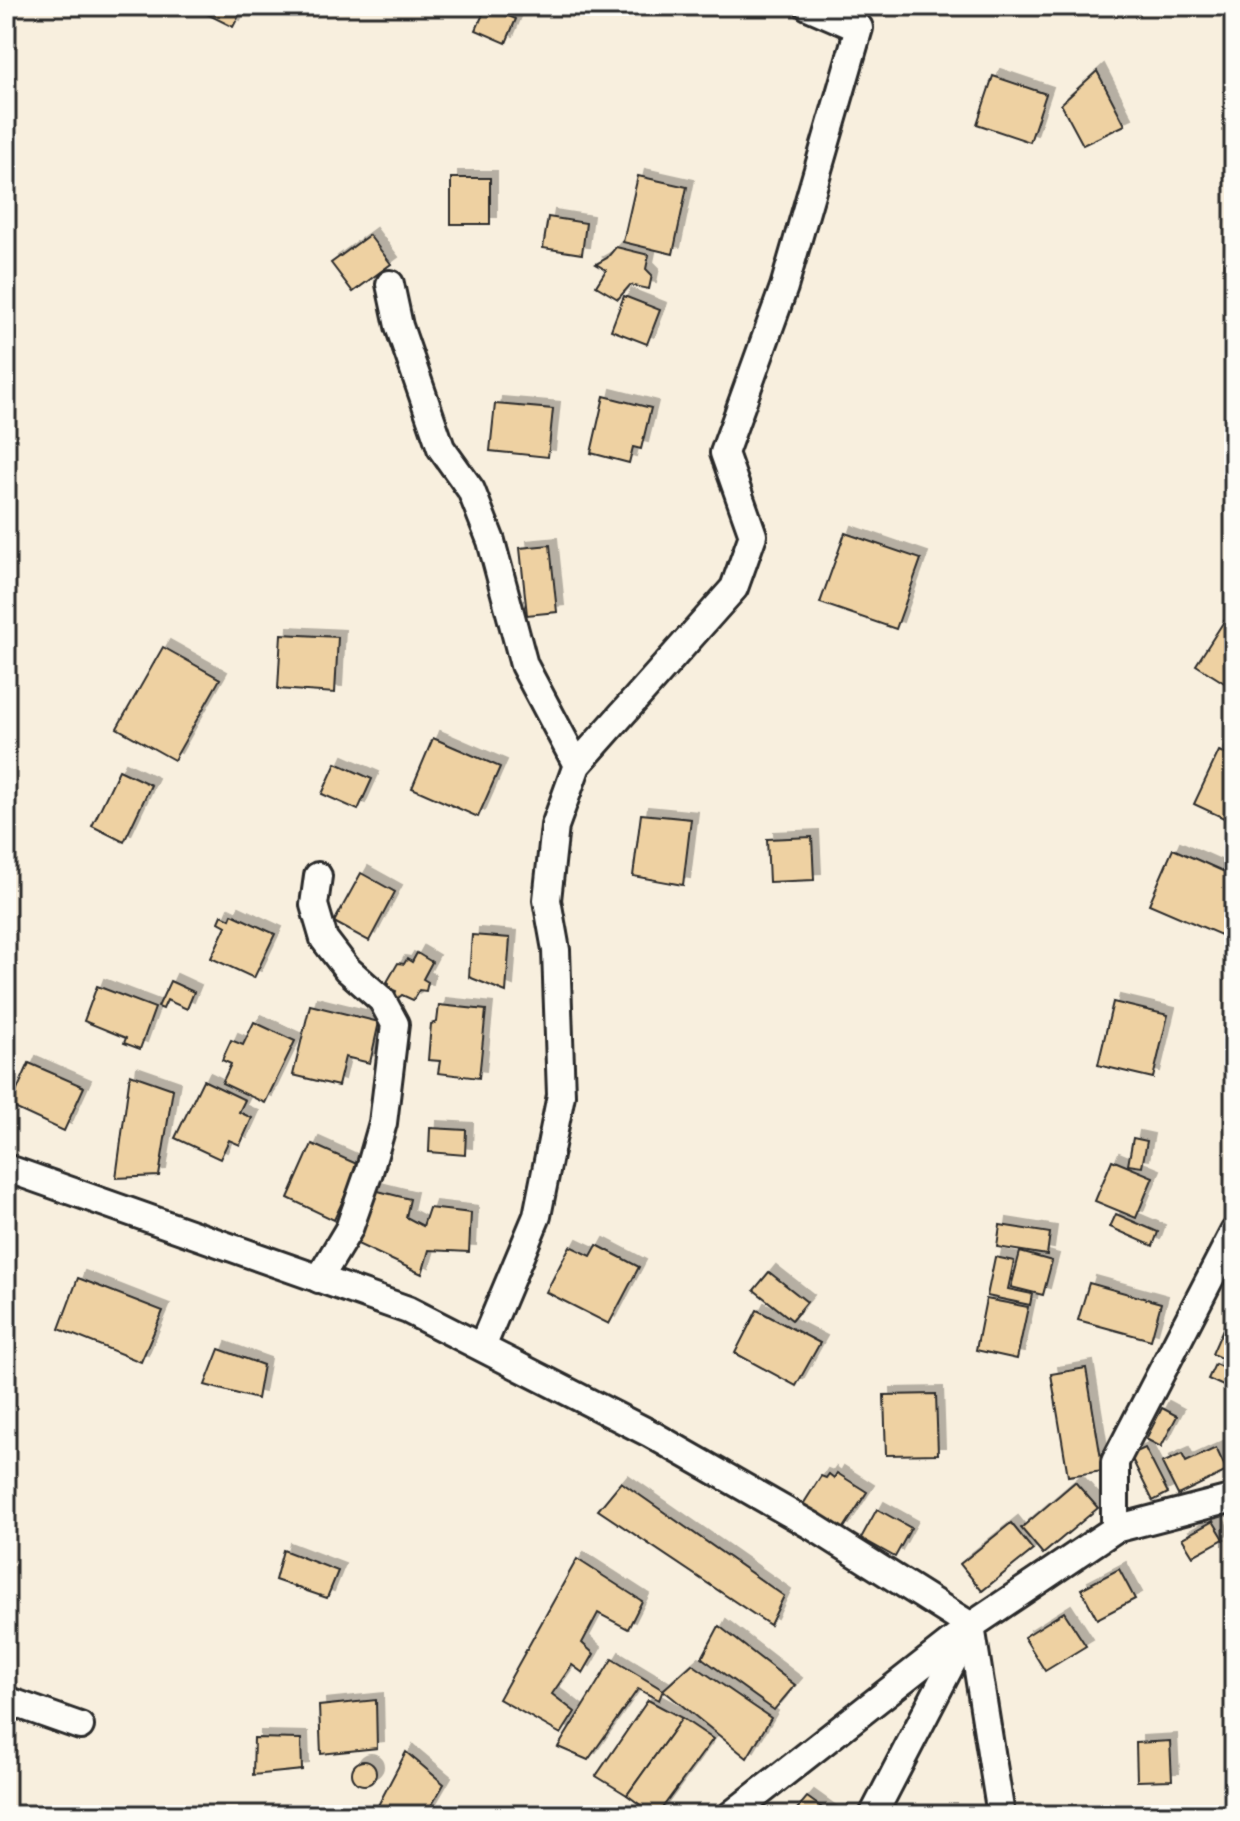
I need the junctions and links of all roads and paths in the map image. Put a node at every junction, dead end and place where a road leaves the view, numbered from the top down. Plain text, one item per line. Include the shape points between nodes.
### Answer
1 (808, 6) edge
2 (390, 284) dead end
3 (577, 765) junction
4 (318, 876) dead end
5 (6, 1168) edge
6 (1234, 1232) edge
7 (319, 1279) junction
8 (482, 1347) junction
9 (1231, 1504) edge
10 (1115, 1529) junction
11 (971, 1626) junction
12 (6, 1700) edge
13 (80, 1726) dead end
14 (731, 1815) edge
15 (873, 1815) edge
16 (1001, 1815) edge

1 - 3 street via 859,28 784,287 724,453 753,535 734,588
2 - 3 street via 441,448 471,490 491,541 524,665
3 - 8 street via 555,826 547,900 556,950 561,1095 537,1216
4 - 7 street via 314,905 324,939 347,969 382,1000 395,1024 383,1123 369,1172 349,1229
5 - 7 street
6 - 10 street via 1115,1462
7 - 8 street via 408,1310
8 - 11 street via 651,1434 814,1527
9 - 10 street
10 - 11 street
11 - 14 street
11 - 15 street
11 - 16 street
12 - 13 street

